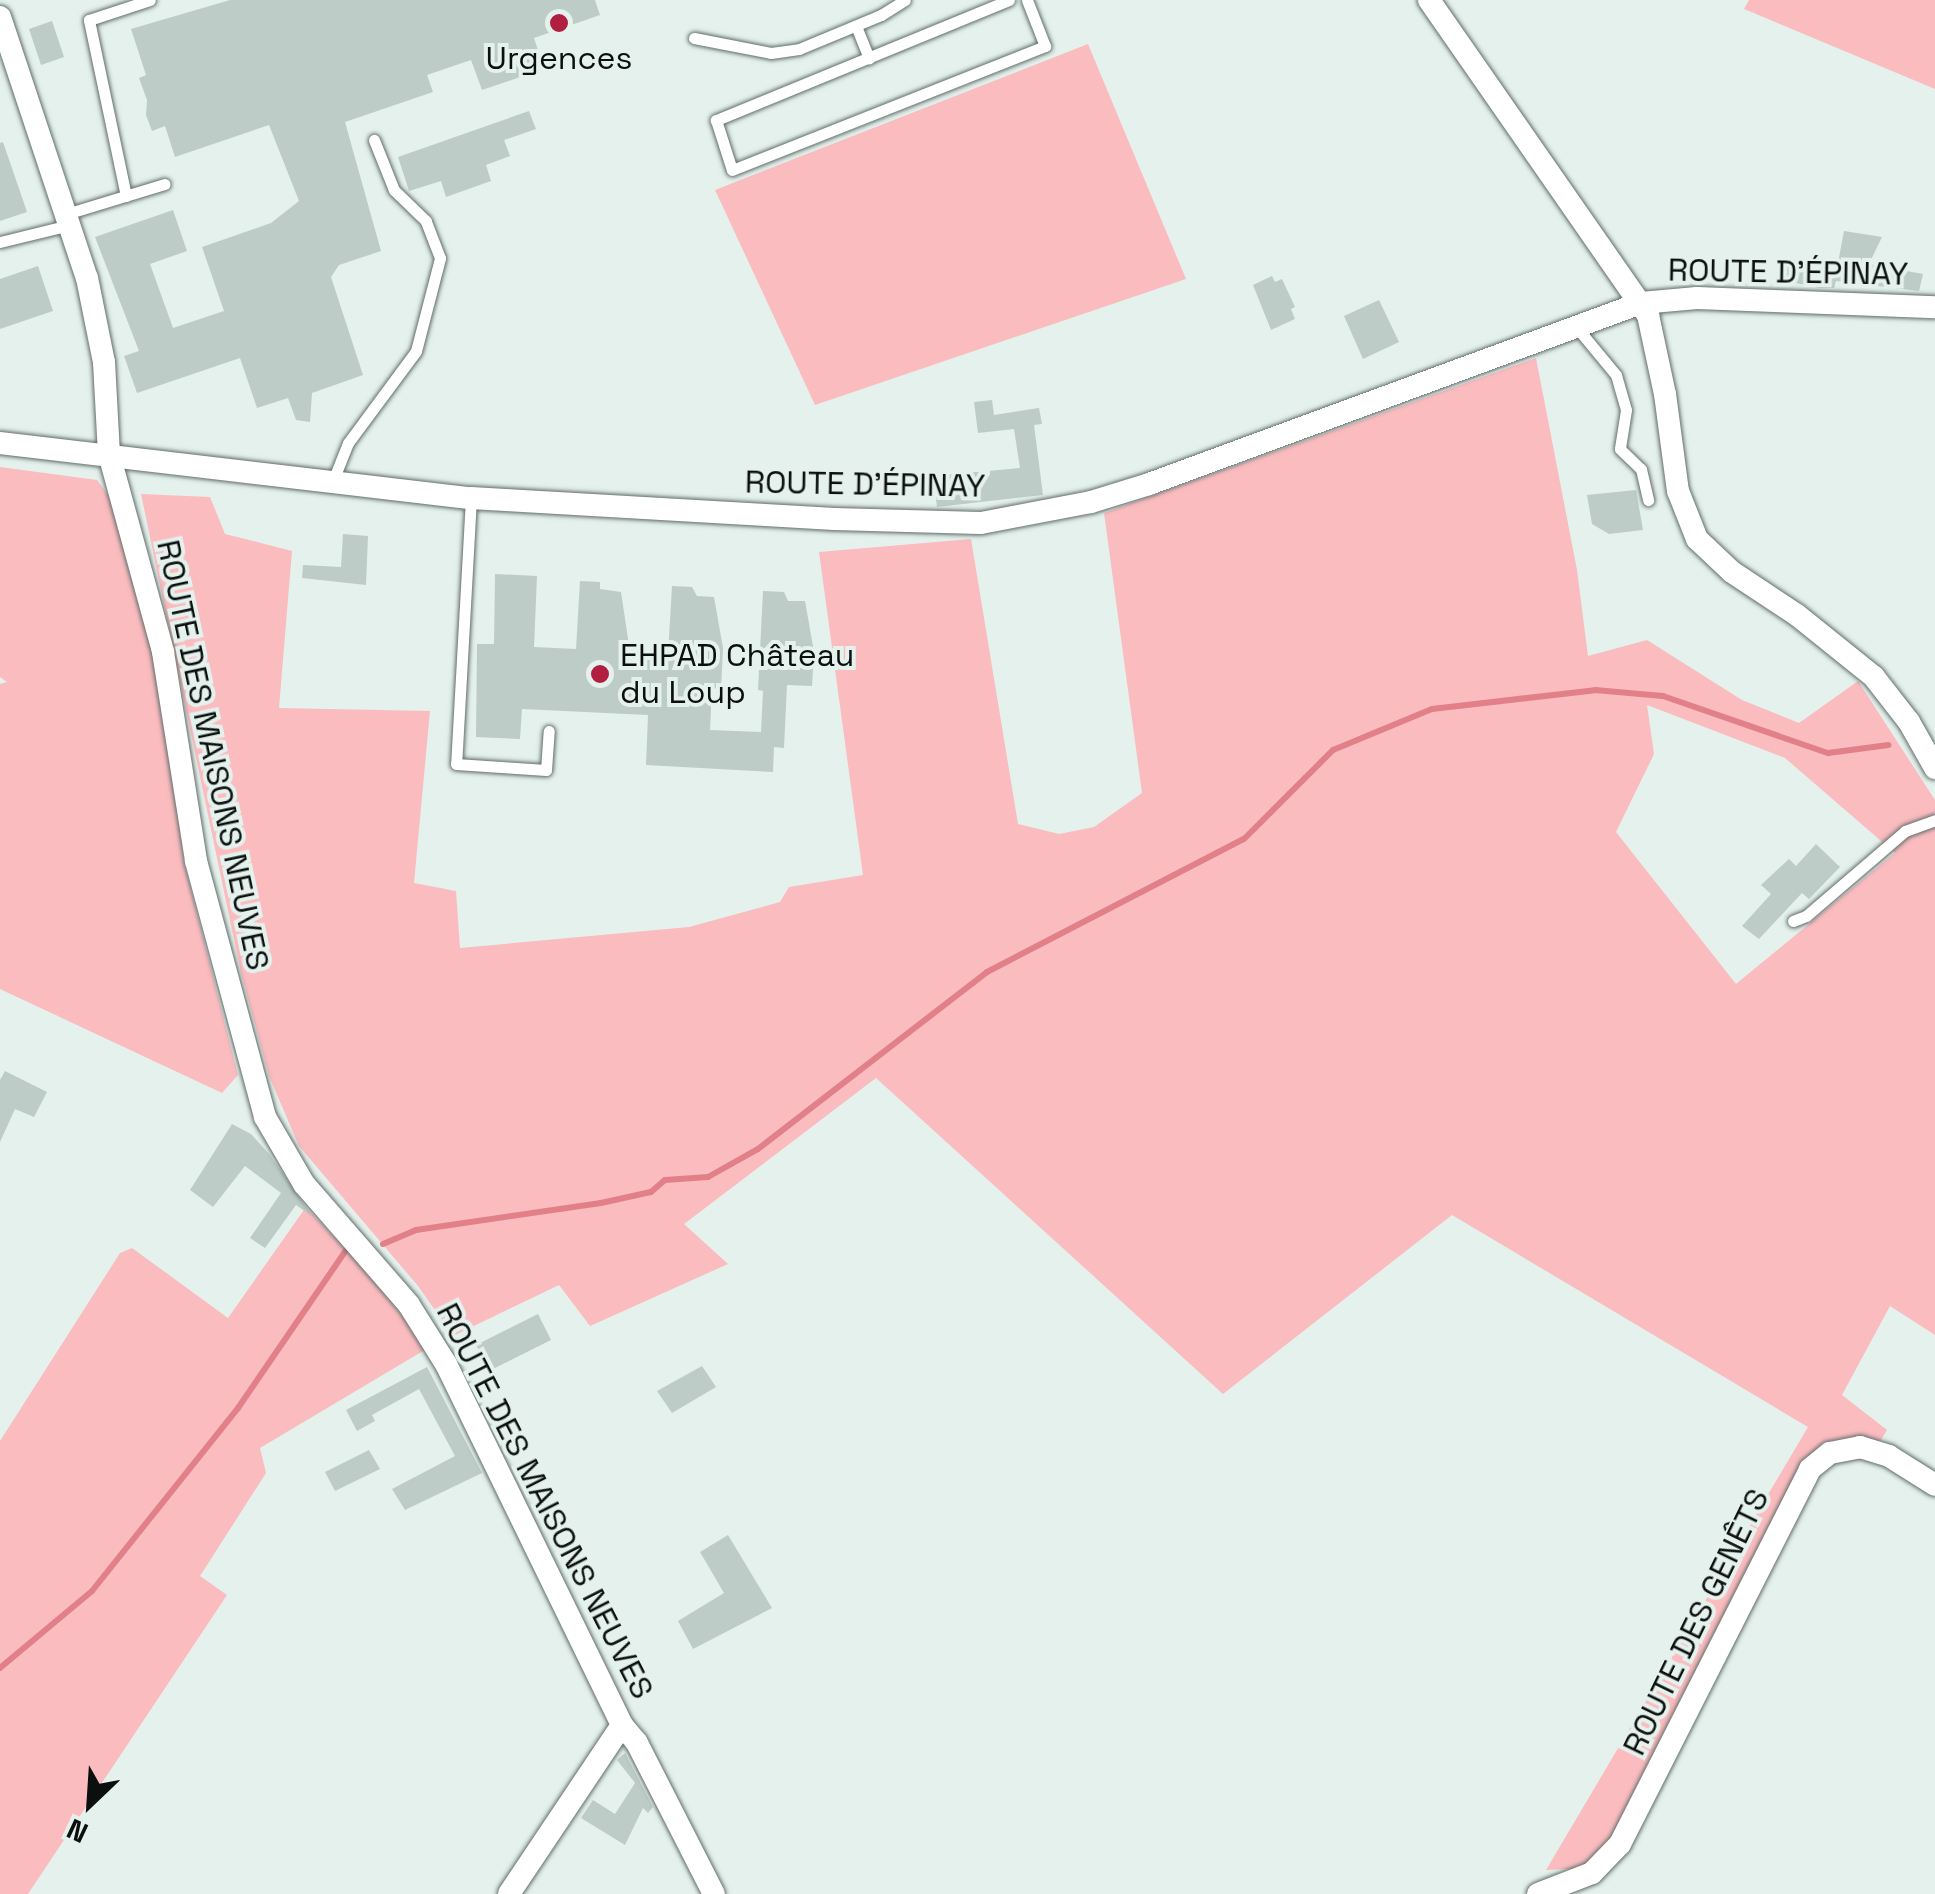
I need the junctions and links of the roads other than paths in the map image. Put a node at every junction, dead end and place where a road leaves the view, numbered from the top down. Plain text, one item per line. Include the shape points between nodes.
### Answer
1 (150, 0) edge
2 (905, 0) edge
3 (1009, 0) edge
4 (1027, 0) edge
5 (1429, 0) edge
6 (0, 17) edge
7 (856, 26) junction
8 (694, 38) dead end
9 (869, 58) junction
10 (374, 140) dead end
11 (165, 184) dead end
12 (126, 196) junction
13 (67, 220) junction
14 (0, 242) edge
15 (1641, 303) junction
16 (1935, 307) edge
17 (1578, 329) junction
18 (0, 443) edge
19 (109, 454) junction
20 (332, 483) junction
21 (471, 498) junction
22 (1648, 500) dead end
23 (549, 730) dead end
24 (1935, 768) edge
25 (1935, 820) edge
26 (1793, 921) dead end
27 (1935, 1485) edge
28 (622, 1724) junction
29 (509, 1894) edge
30 (714, 1894) edge
31 (1538, 1894) edge

1 - 12 lane via 89,20
2 - 7 lane
3 - 9 lane
4 - 9 lane via 1044,46 732,170 716,120
5 - 15 street
6 - 13 street, ROUTE DES MAISONS NEUVES
7 - 8 lane via 771,53
7 - 9 lane
10 - 20 lane via 394,190 426,221 440,258 416,351 348,443
11 - 12 lane
12 - 13 lane
13 - 14 lane
13 - 19 street, ROUTE DES MAISONS NEUVES via 104,362
15 - 16 street, ROUTE D'ÉPINAY via 1697,298
15 - 17 street, ROUTE D'ÉPINAY
15 - 24 street via 1657,349 1678,491 1697,539 1874,677
17 - 21 street, ROUTE D'ÉPINAY via 1149,484 1022,517 908,522
17 - 22 lane via 1616,375 1626,410 1620,448 1642,468
18 - 19 street, ROUTE D'ÉPINAY
19 - 20 street, ROUTE D'ÉPINAY
19 - 28 street, ROUTE DES MAISONS NEUVES via 163,652 196,862 265,1118 304,1184 410,1305 446,1364
20 - 21 street, ROUTE D'ÉPINAY
21 - 23 lane via 456,764 546,770
25 - 26 lane via 1905,831
27 - 31 street, ROUTE DES GENÊTS via 1889,1456 1860,1447 1830,1453 1810,1468 1620,1844 1592,1873
28 - 29 street, ROUTE DES MAISONS NEUVES
28 - 30 street

